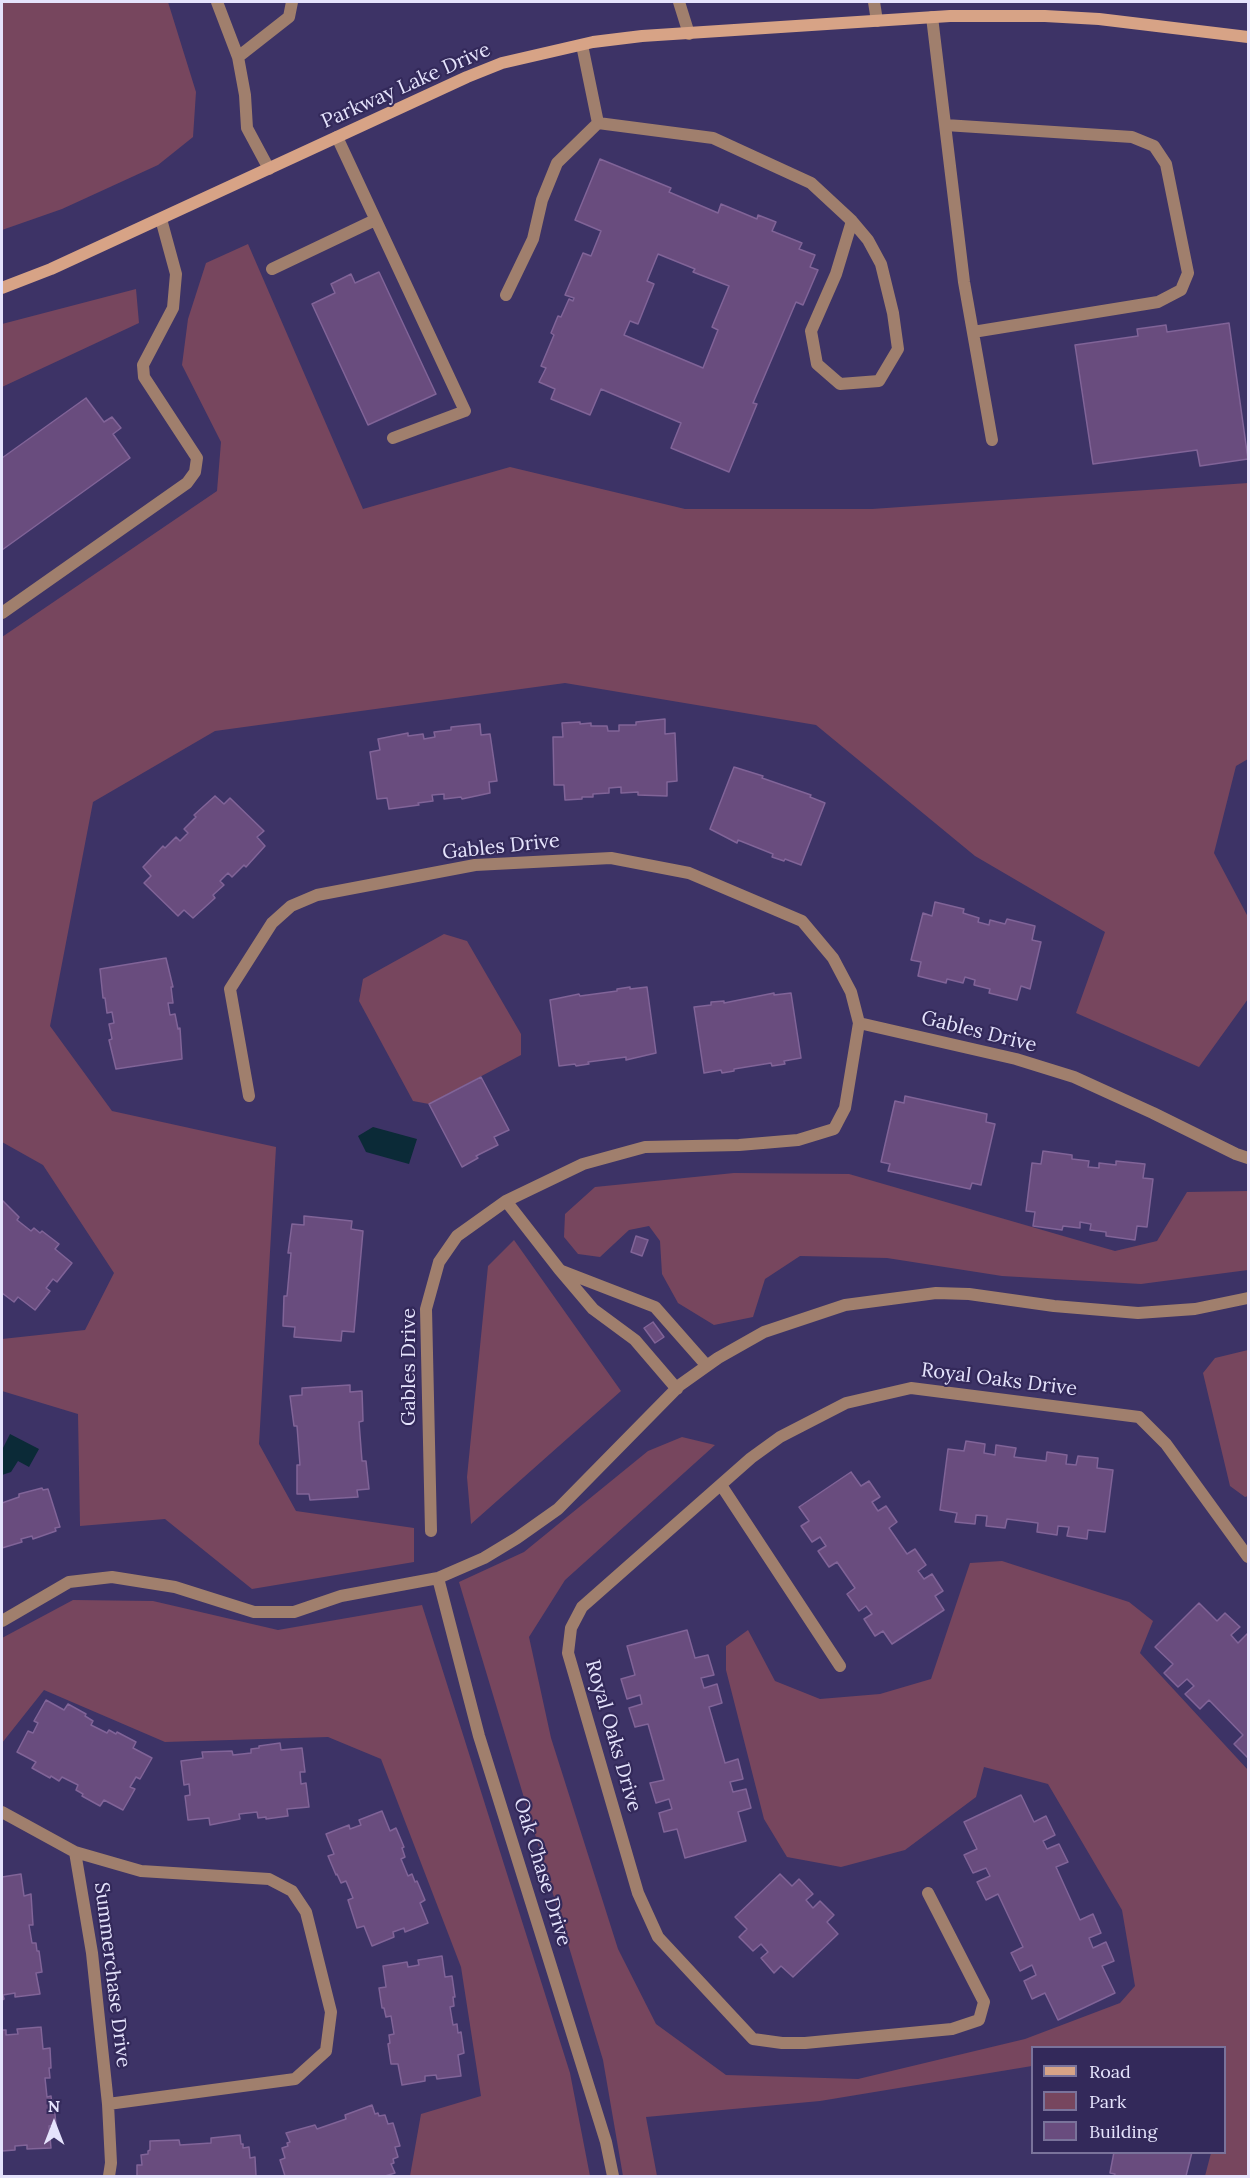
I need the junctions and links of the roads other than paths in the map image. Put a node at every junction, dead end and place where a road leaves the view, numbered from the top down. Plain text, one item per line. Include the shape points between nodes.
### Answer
1 (217, 2) edge
2 (292, 2) edge
3 (679, 2) edge
4 (874, 2) edge
5 (932, 17) junction
6 (877, 21) junction
7 (689, 34) junction
8 (1248, 37) edge
9 (582, 45) junction
10 (238, 57) junction
11 (598, 123) junction
12 (945, 125) junction
13 (337, 138) junction
14 (269, 169) junction
15 (161, 219) junction
16 (375, 220) junction
17 (852, 221) junction
18 (272, 269) dead end
19 (2, 288) edge
20 (506, 295) dead end
21 (973, 332) junction
22 (393, 438) dead end
23 (992, 440) dead end
24 (2, 613) edge
25 (859, 1023) junction
26 (249, 1096) dead end
27 (1248, 1158) edge
28 (506, 1200) junction
29 (559, 1269) junction
30 (1248, 1298) edge
31 (706, 1366) junction
32 (677, 1389) junction
33 (721, 1485) junction
34 (431, 1531) dead end
35 (1243, 1539) edge
36 (1248, 1557) edge
37 (438, 1578) junction
38 (2, 1621) edge
39 (840, 1666) dead end
40 (2, 1812) edge
41 (75, 1852) junction
42 (928, 1893) dead end
43 (108, 2104) junction
44 (109, 2176) edge
45 (613, 2176) edge

1 - 10 street
2 - 10 street via 289,17
3 - 7 street
4 - 6 street
5 - 6 street, Parkway Lake Drive
5 - 8 street, Parkway Lake Drive via 1099,19
5 - 12 street
6 - 7 street, Parkway Lake Drive
7 - 9 street, Parkway Lake Drive
9 - 11 street
9 - 13 street, Parkway Lake Drive via 502,63
10 - 14 street via 247,128
11 - 17 street via 713,138 811,183
11 - 20 street via 557,163 542,200 533,239
12 - 21 street
12 - 21 street via 1132,137 1154,146 1166,164 1188,273 1181,290 1158,302
13 - 14 street, Parkway Lake Drive
13 - 16 street
14 - 15 street, Parkway Lake Drive
15 - 19 street, Parkway Lake Drive
15 - 24 street via 176,273 173,308 143,365 144,377 197,458 195,472 187,483
16 - 18 street
16 - 22 street via 465,411
17 - 17 street via 836,274 811,332 818,364 840,384 879,381 898,349 894,313 881,264
21 - 23 street
25 - 26 street, Gables Drive via 851,992 833,958 802,921 688,873 611,858 475,865 317,895 291,906 272,923 230,988
25 - 27 street, Gables Drive via 1016,1059 1074,1077
25 - 28 street, Gables Drive via 845,1108 834,1129 798,1140 645,1147 583,1164
28 - 29 street
28 - 34 street, Gables Drive via 457,1236 439,1262 426,1309
29 - 31 street via 655,1307
29 - 32 street via 593,1309 634,1340
30 - 31 street via 1195,1309 1138,1313 947,1293 876,1300 845,1305 772,1329
31 - 32 street
32 - 37 street via 558,1509 484,1558
33 - 35 street, Royal Oaks Drive via 780,1437 817,1417 846,1403 911,1388 1139,1417 1166,1444
33 - 39 street
33 - 42 street, Royal Oaks Drive via 582,1607 571,1628 568,1653 638,1893 658,1936 753,2039 805,2043 952,2029 979,2020 984,2002
35 - 36 street, Royal Oaks Drive
37 - 38 street via 341,1596 294,1612 254,1612 175,1587 112,1577 69,1582
37 - 45 street, Oak Chase Drive via 479,1736 606,2142
40 - 41 street, Summerchase Drive
41 - 43 street, Summerchase Drive via 92,1953
41 - 43 street, Summerchase Drive via 141,1871 269,1880 292,1891 306,1912 331,2013 326,2051 295,2079
43 - 44 street, Summerchase Drive

